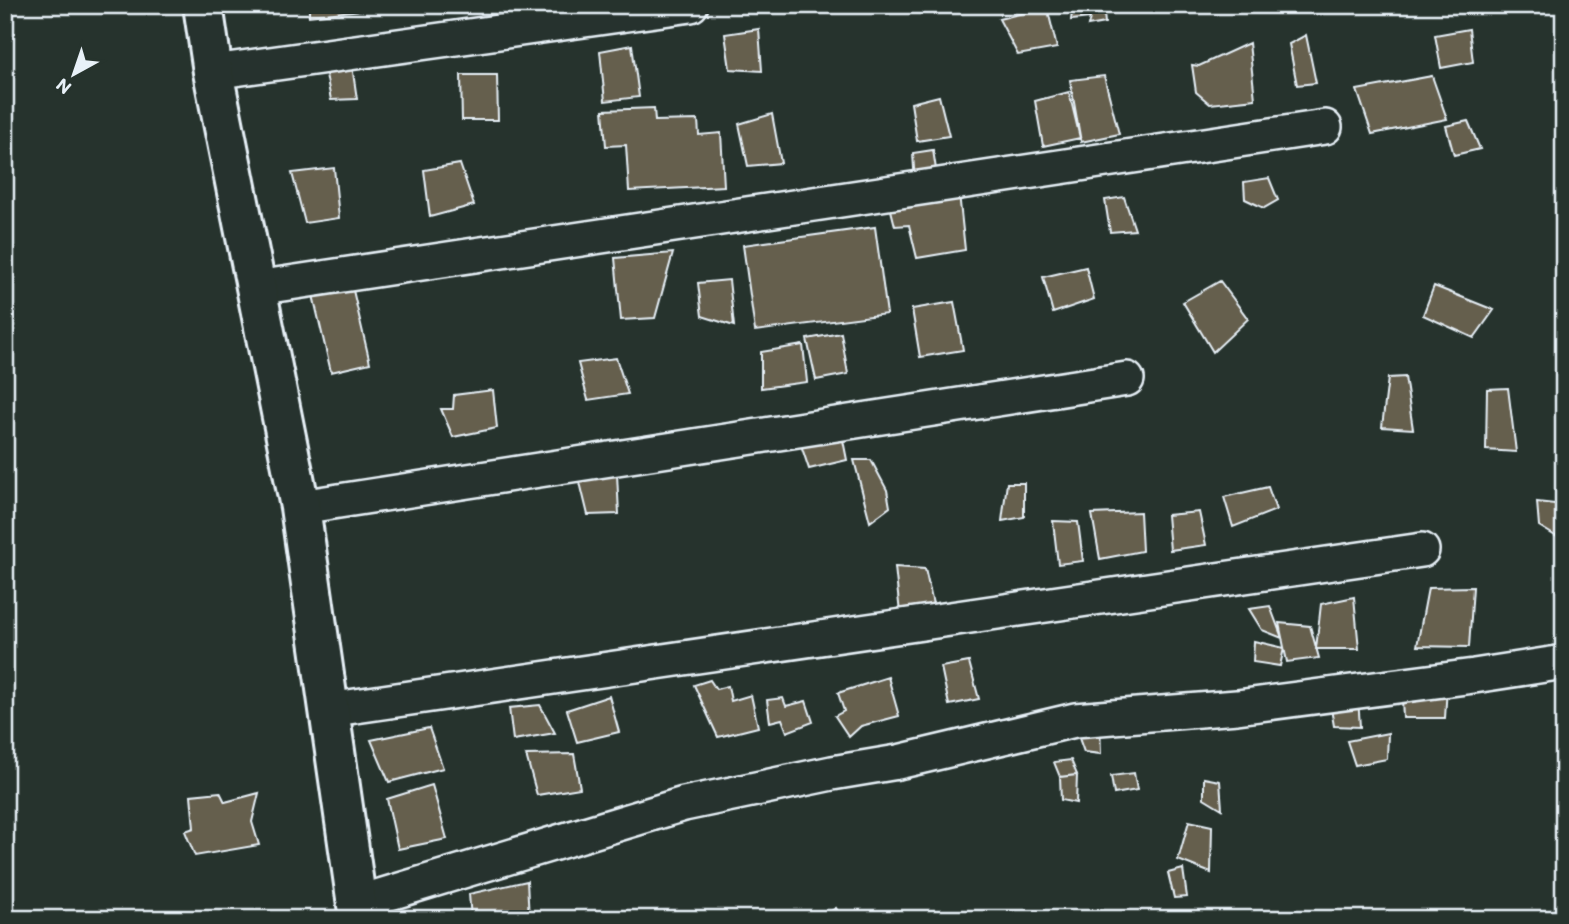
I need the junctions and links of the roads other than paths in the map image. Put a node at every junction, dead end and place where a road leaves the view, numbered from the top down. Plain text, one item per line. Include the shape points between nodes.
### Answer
1 (203, 5) edge
2 (691, 5) edge
3 (213, 72) junction
4 (1325, 127) dead end
5 (256, 288) junction
6 (1127, 379) dead end
7 (300, 507) junction
8 (1422, 550) dead end
9 (1564, 662) edge
10 (328, 710) junction
11 (358, 911) edge

1 - 3 street
2 - 3 street
3 - 5 street
4 - 5 street
5 - 7 street
6 - 7 street
7 - 10 street
8 - 10 street
9 - 11 street via 1237,707 1075,720 898,762 684,804
10 - 11 street

